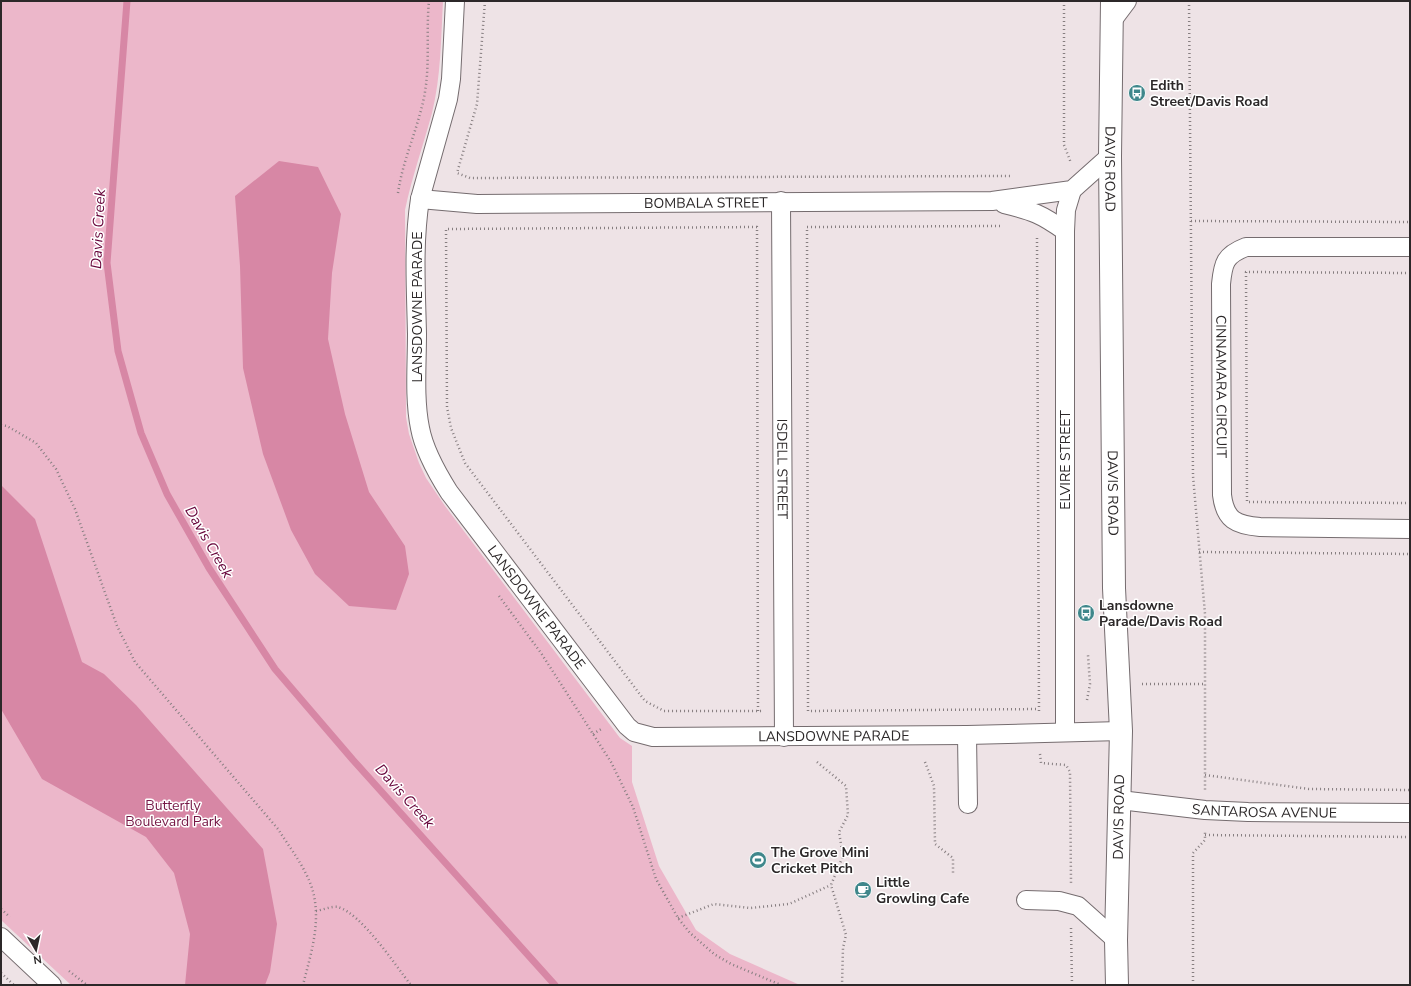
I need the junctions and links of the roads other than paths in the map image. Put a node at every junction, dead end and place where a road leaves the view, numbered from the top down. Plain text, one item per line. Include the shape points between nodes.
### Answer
1 (455, 1) edge
2 (1127, 1) edge
3 (1112, 11) edge
4 (1110, 156) junction
5 (1072, 190) junction
6 (420, 199) junction
7 (780, 201) junction
8 (992, 201) junction
9 (1065, 231) junction
10 (1410, 247) edge
11 (1410, 529) edge
12 (1066, 731) junction
13 (1121, 731) junction
14 (967, 735) junction
15 (784, 737) junction
16 (1120, 800) junction
17 (968, 804) dead end
18 (1410, 813) edge
19 (1026, 900) dead end
20 (1, 938) edge
21 (1116, 940) junction
22 (52, 985) edge
23 (1116, 985) edge

1 - 6 street, LANSDOWNE PARADE via 448,99
2 - 3 street
3 - 4 street, DAVIS ROAD
4 - 5 street
4 - 13 street, DAVIS ROAD via 1114,588
5 - 8 street, BOMBALA STREET
5 - 9 street, ELVIRE STREET via 1066,210
6 - 7 street, BOMBALA STREET via 477,204
6 - 15 street, LANSDOWNE PARADE via 416,240 418,420 428,452 449,492 621,719 634,732 653,737
7 - 8 street, BOMBALA STREET
7 - 15 street, ISDELL STREET
8 - 9 street, BOMBALA STREET via 1032,211
9 - 12 street, ELVIRE STREET
10 - 11 street, CINNAMARA CIRCUIT via 1246,247 1229,256 1223,267 1221,284 1222,495 1227,512 1238,523 1260,527
12 - 13 street, LANSDOWNE PARADE
12 - 14 street, LANSDOWNE PARADE
13 - 16 street, DAVIS ROAD
14 - 15 street, LANSDOWNE PARADE
14 - 17 street
16 - 18 street, SANTAROSA AVENUE via 1205,810 1248,812
16 - 21 street, DAVIS ROAD
19 - 21 street via 1078,906
20 - 22 street
21 - 23 street, DAVIS ROAD

